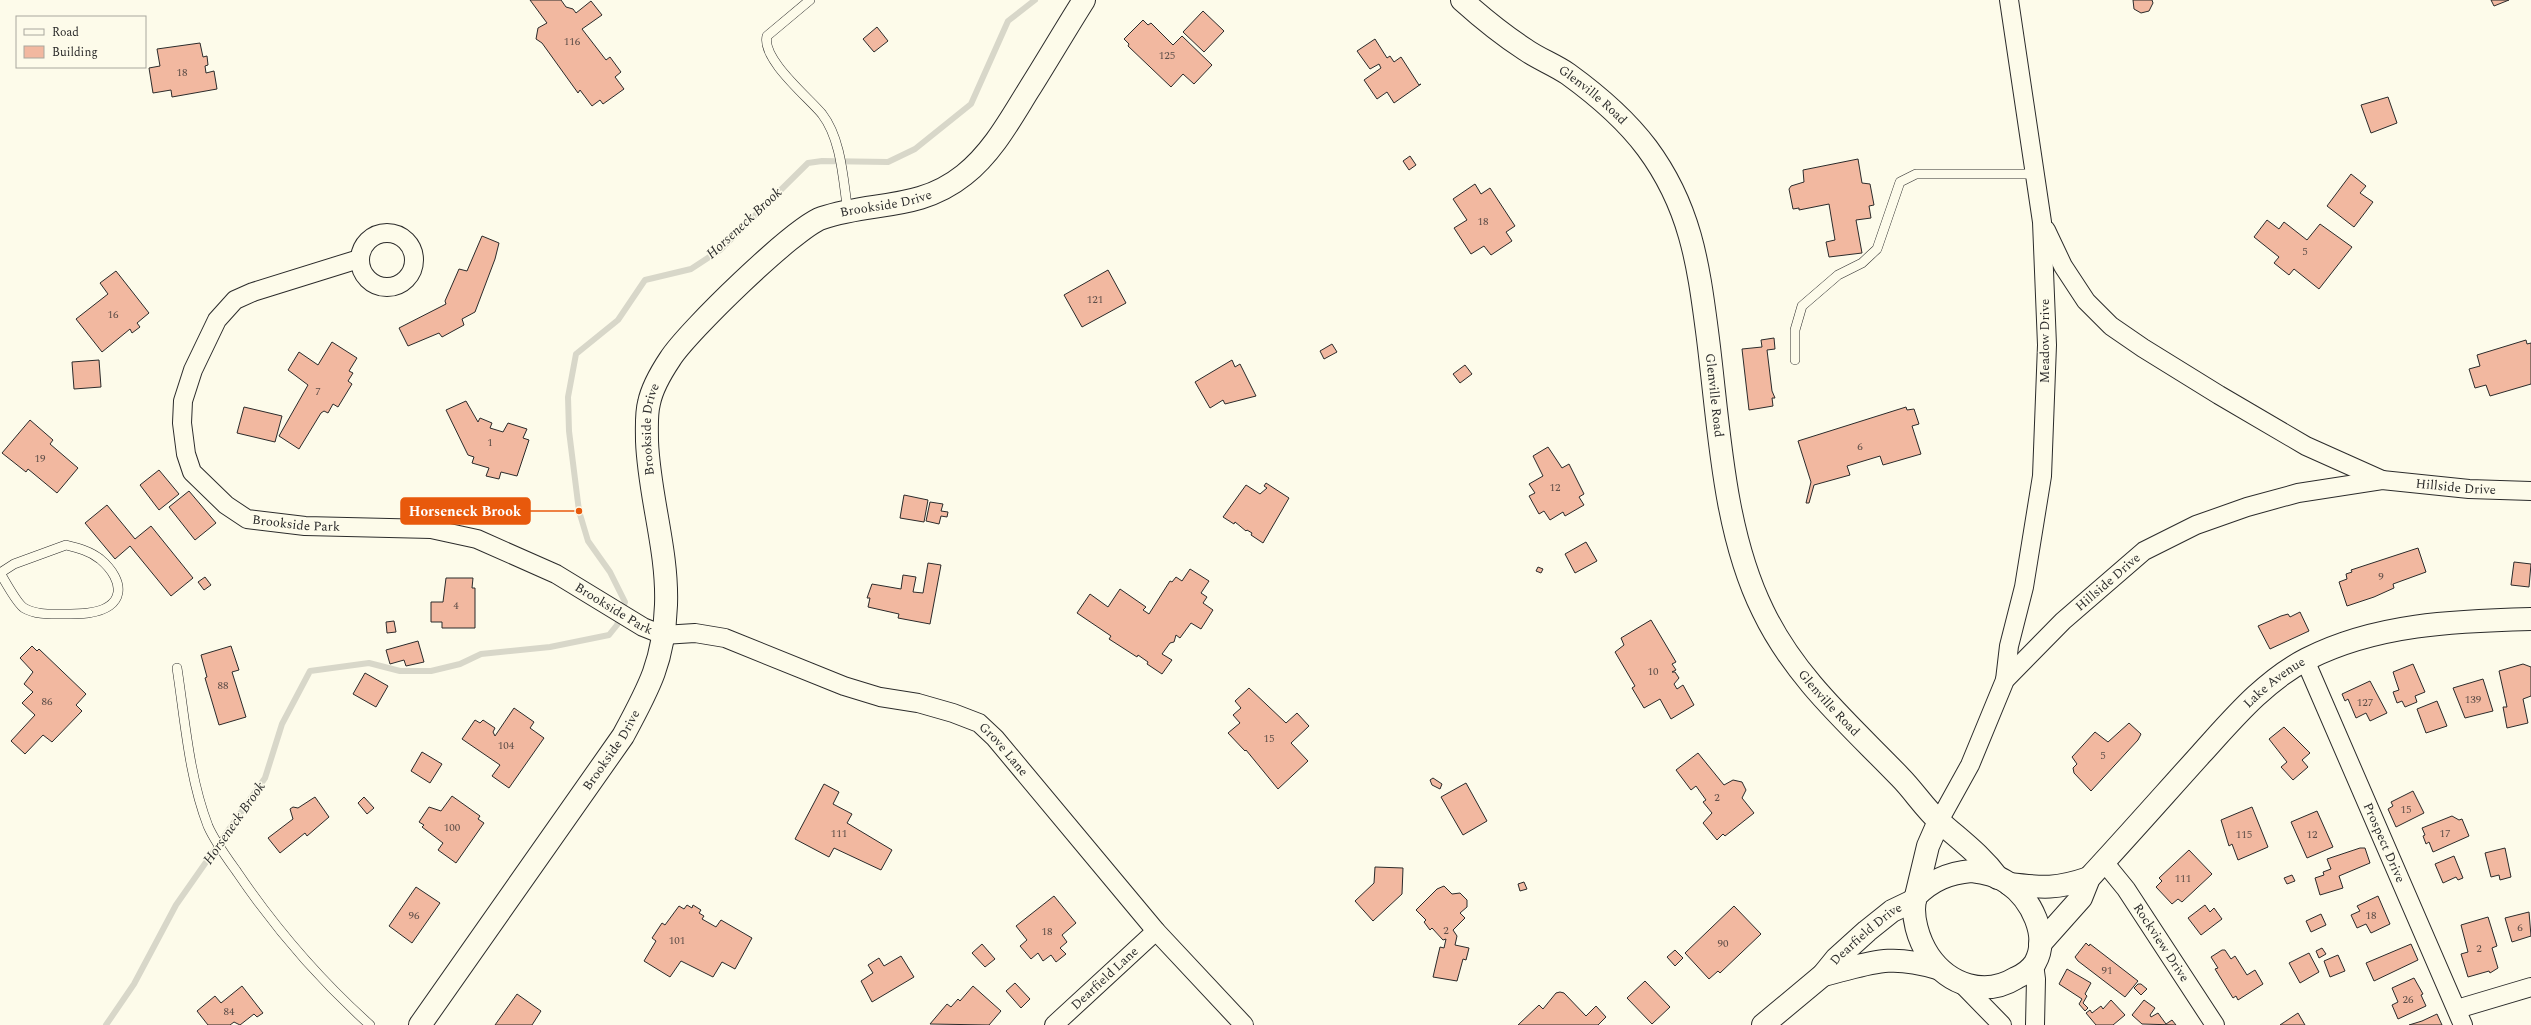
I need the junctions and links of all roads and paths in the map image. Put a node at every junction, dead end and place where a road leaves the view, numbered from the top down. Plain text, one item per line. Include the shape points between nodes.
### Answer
1 (810, 0) edge
2 (1084, 0) edge
3 (1462, 0) edge
4 (2009, 0) edge
5 (2036, 174) junction
6 (848, 212) junction
7 (2042, 222) junction
8 (359, 259) dead end
9 (1795, 360) dead end
10 (2382, 480) junction
11 (2531, 491) edge
12 (0, 573) edge
13 (2531, 619) edge
14 (663, 635) junction
15 (2305, 660) junction
16 (177, 668) dead end
17 (2005, 680) junction
18 (1939, 822) junction
19 (2104, 862) junction
20 (2090, 878) junction
21 (2004, 881) junction
22 (1915, 898) junction
23 (1156, 931) junction
24 (2037, 954) junction
25 (1937, 968) junction
26 (1823, 975) junction
27 (1962, 984) junction
28 (2531, 987) edge
29 (2460, 1017) edge
30 (370, 1025) edge
31 (420, 1025) edge
32 (1054, 1025) edge
33 (1244, 1025) edge
34 (1763, 1025) edge
35 (2002, 1025) edge
36 (2035, 1025) edge
37 (2215, 1025) edge

1 - 6 lane via 767,36 767,46 797,90 828,122 838,154
2 - 6 main road, Brookside Drive via 1012,118 990,150 965,175 942,190 917,200
3 - 18 main road, Glenville Road via 1526,50 1567,73 1618,115 1646,147 1668,180 1687,221 1698,264 1729,502 1750,579 1762,610 1797,668 1833,710
4 - 5 street, Meadow Drive
5 - 7 street, Meadow Drive
5 - 9 lane via 1916,174 1900,182 1877,249 1862,263 1838,275 1802,306 1796,330
6 - 14 main road, Brookside Drive via 818,219 788,242 723,302 692,332 671,358 649,402 648,463 665,581
7 - 10 street, Hillside Drive via 2063,266 2086,301 2112,326 2206,387 2300,442
7 - 17 street, Meadow Drive via 2047,345 2042,476 2024,587 2009,646
8 - 14 street, Brookside Park via 253,292 236,300 216,320 193,370 183,401 182,423 186,454 192,472 226,506 247,519 305,526 431,529 476,539 556,574 643,627
10 - 11 street, Hillside Drive via 2469,489
10 - 17 street, Hillside Drive via 2298,493 2247,506 2196,525 2144,551 2063,621
12 - 12 lane via 14,564 66,545 86,551 99,559 115,575 120,588 116,599 89,613 37,614 23,608
13 - 15 main road, Lake Avenue via 2433,623 2401,628 2369,636
14 - 23 street, Grove Lane via 695,634 725,638 844,686 880,697 918,703 979,723 996,738
14 - 31 main road, Brookside Drive via 659,664 623,736
15 - 19 main road, Lake Avenue via 2274,681 2240,711
15 - 29 street, Prospect Drive
16 - 30 lane via 196,782 211,831 254,898 304,959 343,1001
17 - 18 street, Hillside Drive via 1966,772
18 - 21 main road, Glenville Road via 1985,861
18 - 22 main road via 1928,846
19 - 20 main road, Lake Avenue
19 - 37 street, Rockview Drive via 2126,889
20 - 21 main road via 2042,889
20 - 24 main road, Lake Avenue via 2081,898
21 - 22 main road via 1971,871 1959,872 1934,881
21 - 24 main road via 2032,910 2037,922
22 - 25 main road via 1916,926
22 - 26 main road, Dearfield Drive via 1892,911 1867,931 1836,959
23 - 32 street, Dearfield Lane
23 - 33 street, Grove Lane
24 - 27 main road via 2014,980 1995,986 1976,987
24 - 36 street
25 - 26 main road, Dearfield Drive via 1896,960 1876,961
25 - 27 main road
26 - 34 main road, Dearfield Drive
27 - 35 street
28 - 29 street

